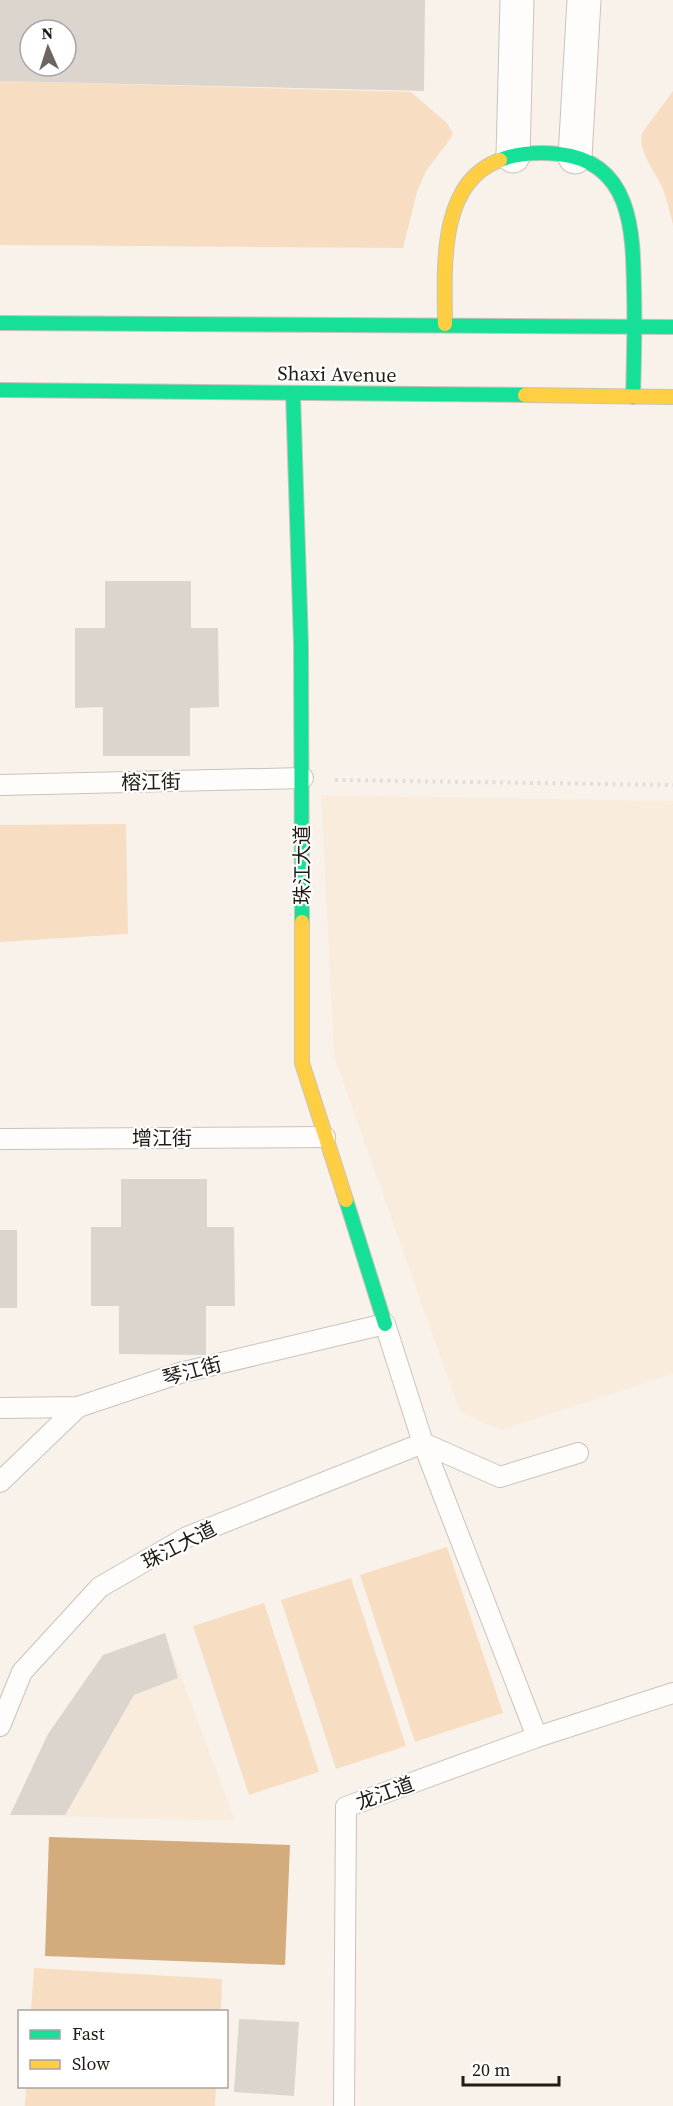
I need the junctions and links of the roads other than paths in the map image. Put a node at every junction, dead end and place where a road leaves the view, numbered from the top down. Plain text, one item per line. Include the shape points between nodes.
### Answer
1 (517, 0) edge
2 (584, 0) edge
3 (513, 156) junction
4 (575, 157) junction
5 (0, 323) edge
6 (445, 324) junction
7 (635, 327) junction
8 (673, 327) edge
9 (0, 390) edge
10 (293, 393) junction
11 (633, 397) junction
12 (673, 397) edge
13 (303, 778) junction
14 (0, 785) edge
15 (325, 1137) junction
16 (0, 1139) edge
17 (385, 1324) junction
18 (78, 1407) junction
19 (0, 1408) edge
20 (423, 1443) junction
21 (578, 1453) dead end
22 (0, 1482) edge
23 (673, 1693) edge
24 (0, 1726) edge
25 (537, 1737) junction
26 (344, 2106) edge

1 - 3 street
2 - 4 street
3 - 4 street
3 - 6 street via 493,162 476,174 463,191 447,245
4 - 7 street via 591,163 607,176 627,211 634,263
5 - 6 street
6 - 7 street
7 - 8 street
7 - 11 street
9 - 10 street, Shaxi Avenue
10 - 11 street, Shaxi Avenue
10 - 13 street, 珠江大道
11 - 12 street, Shaxi Avenue
13 - 14 lane, 榕江街
13 - 15 street, 珠江大道 via 302,1063
15 - 16 lane, 增江街
15 - 17 street, 珠江大道
17 - 18 lane, 琴江街 via 180,1373
17 - 20 lane
18 - 19 lane, 琴江街
18 - 22 lane
20 - 21 lane via 500,1477
20 - 24 lane, 珠江大道 via 187,1537 100,1587 22,1672
20 - 25 lane
23 - 25 lane, 龙江道
25 - 26 lane, 龙江道 via 346,1807

